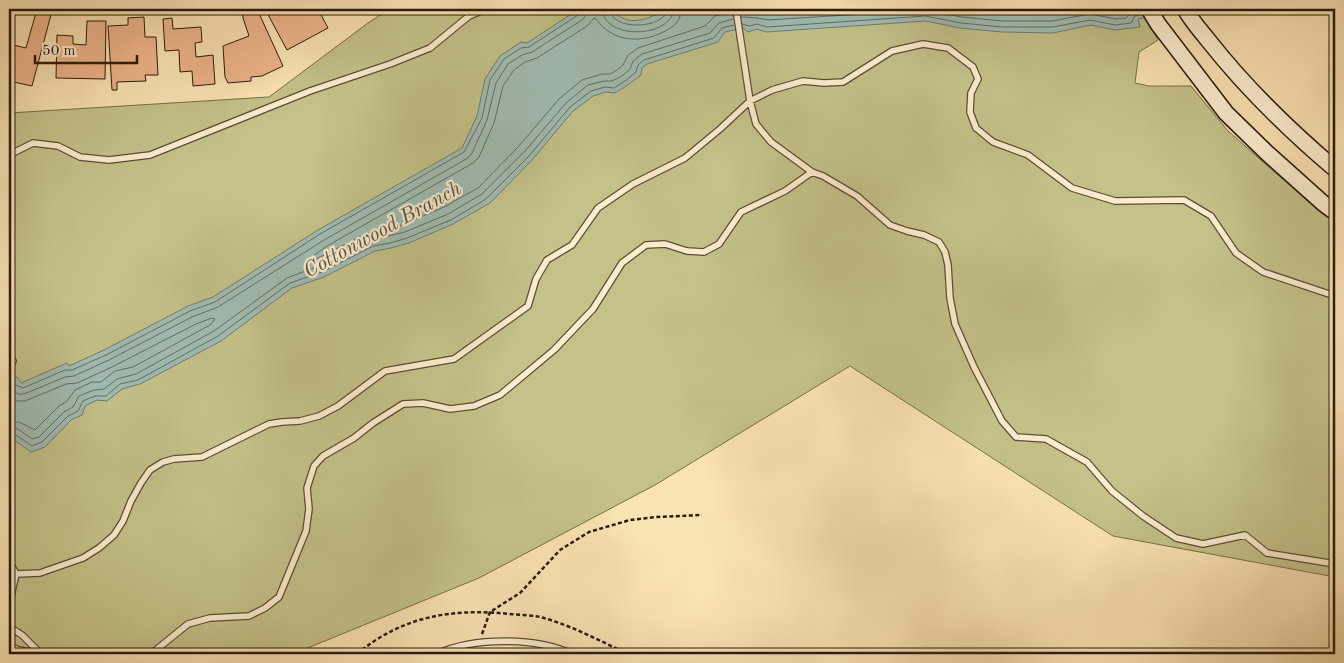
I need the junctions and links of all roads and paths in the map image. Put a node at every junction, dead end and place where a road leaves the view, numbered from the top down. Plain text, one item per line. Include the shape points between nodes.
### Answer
1 (486, 9) edge
2 (736, 9) edge
3 (1149, 9) edge
4 (1186, 10) edge
5 (750, 101) junction
6 (9, 155) edge
7 (1335, 169) edge
8 (812, 172) junction
9 (1335, 212) edge
10 (1335, 296) edge
11 (702, 515) dead end
12 (9, 561) edge
13 (1335, 564) edge
14 (16, 574) junction
15 (490, 612) junction
16 (10, 631) edge
17 (479, 642) junction
18 (9, 646) edge
19 (40, 654) edge
20 (150, 654) edge
21 (357, 654) edge
22 (436, 654) edge
23 (572, 654) edge
24 (628, 654) edge

1 - 6 lane via 469,16 430,48 310,91 150,155 109,160 80,157 58,146 33,143
2 - 5 lane
3 - 9 main road via 1226,113
4 - 7 main road via 1220,56 1300,139
5 - 8 lane via 756,124 771,142
5 - 10 lane via 772,90 803,81 843,82 892,51 923,44 948,48 973,67 978,80 971,93 970,112 976,128 993,142 1028,155 1072,188 1115,201 1184,200 1211,216 1236,253 1263,272
5 - 14 lane via 685,158 633,184 598,208 572,245 548,260 536,279 528,306 454,359 385,371 319,416 268,424 202,457 163,462 150,470 114,535 99,548 83,558 40,573
8 - 13 lane via 857,196 890,224 939,242 948,265 955,324 998,413 1016,437 1046,439 1087,462 1112,491 1176,538 1203,544 1245,535 1267,553
8 - 20 lane via 785,191 741,212 719,244 704,252 665,244 646,245 622,263 593,309 554,350 500,395 474,406 450,409 423,403 403,404 323,456 314,466 307,488 306,531 279,597 249,616 210,618 188,624
11 - 15 path via 630,520 589,532 560,550 520,592
12 - 14 lane
14 - 16 lane via 11,596
15 - 17 path
15 - 21 path via 440,615 413,622 390,631
15 - 24 path via 540,617
16 - 19 lane via 22,635
17 - 22 lane
17 - 23 lane via 525,642
18 - 19 lane

